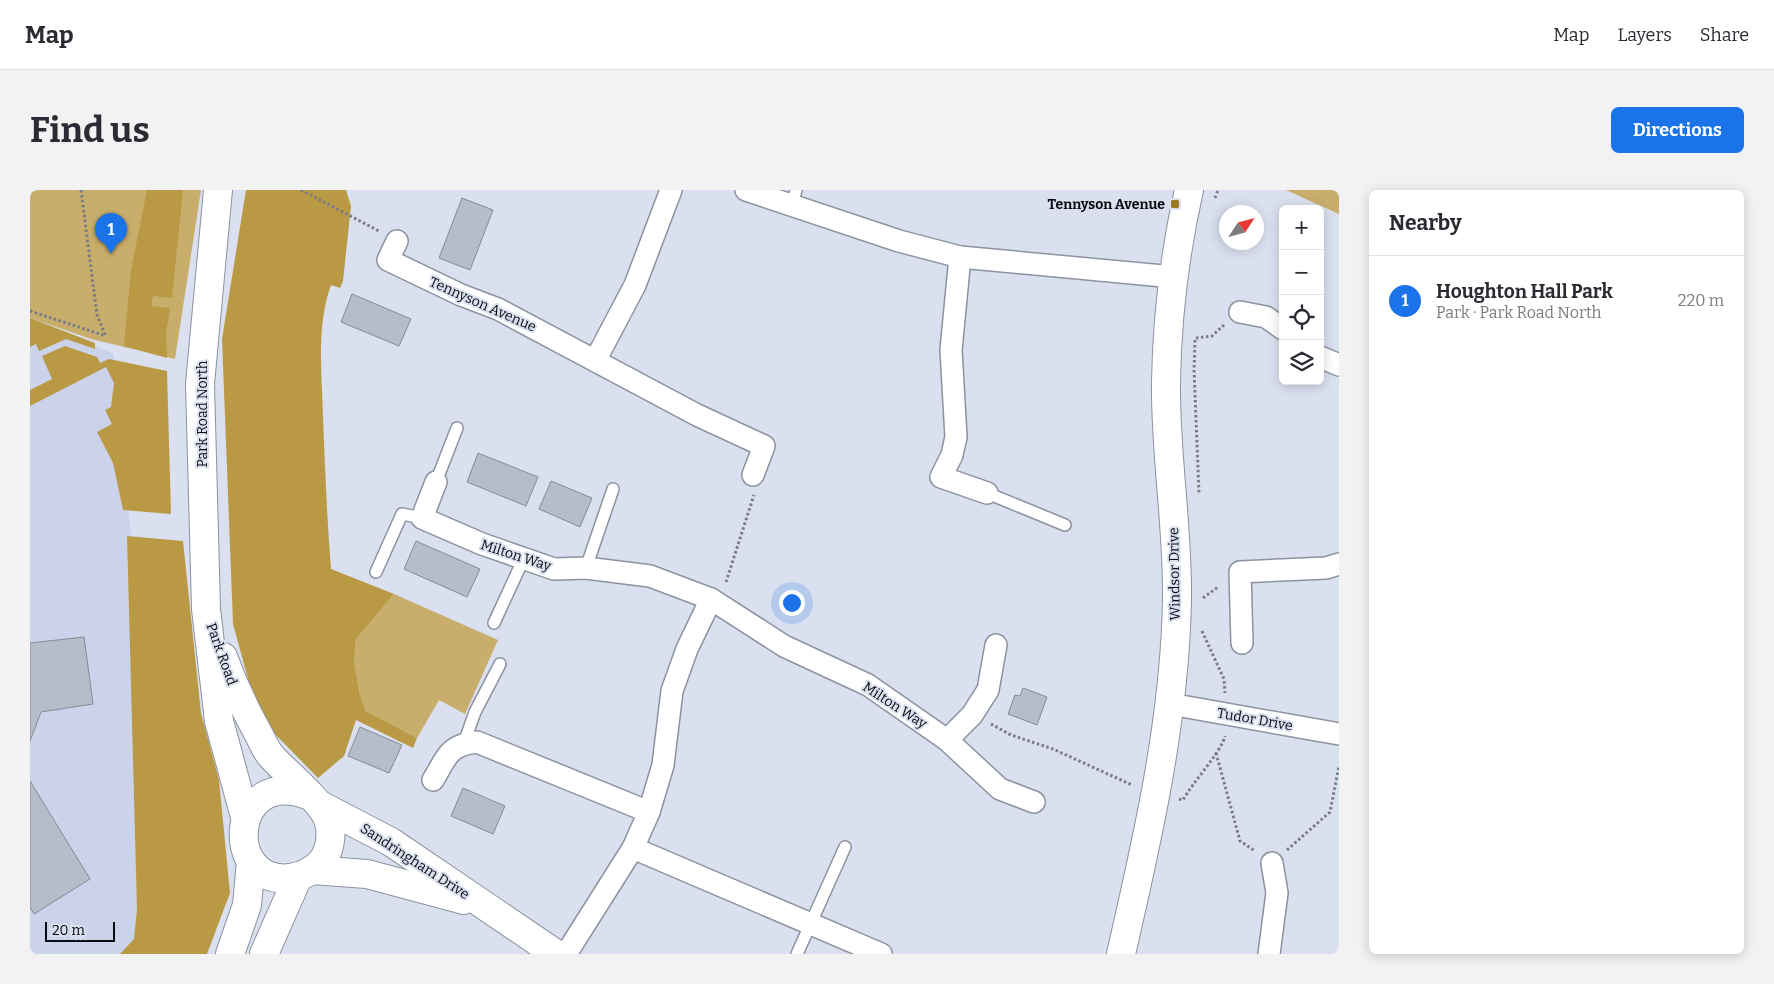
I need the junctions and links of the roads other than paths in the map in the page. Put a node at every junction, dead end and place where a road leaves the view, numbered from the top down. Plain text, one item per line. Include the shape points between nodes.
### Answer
1 (218, 190) edge
2 (671, 190) edge
3 (746, 190) edge
4 (1189, 190) edge
5 (794, 198) edge
6 (397, 241) road end
7 (960, 257) junction
8 (1174, 277) junction
9 (1240, 312) road end
10 (1279, 326) edge
11 (1324, 359) edge
12 (596, 360) junction
13 (1339, 365) edge
14 (458, 428) dead end
15 (753, 475) road end
16 (436, 482) joint
17 (613, 489) dead end
18 (987, 493) joint
19 (422, 518) junction
20 (1065, 525) dead end
21 (524, 558) junction
22 (1339, 564) edge
23 (586, 568) junction
24 (376, 572) dead end
25 (711, 599) junction
26 (206, 609) junction
27 (494, 624) dead end
28 (1242, 643) dead end
29 (996, 645) dead end
30 (500, 664) dead end
31 (1170, 704) junction
32 (1339, 734) edge
33 (947, 740) junction
34 (464, 743) junction
35 (433, 780) dead end
36 (315, 800) junction
37 (1034, 802) dead end
38 (649, 812) junction
39 (246, 817) junction
40 (844, 847) dead end
41 (633, 848) junction
42 (251, 861) junction
43 (1272, 863) road end
44 (305, 873) junction
45 (482, 905) junction
46 (810, 924) junction
47 (230, 954) edge
48 (264, 954) edge
49 (556, 954) edge
50 (566, 954) edge
51 (796, 954) edge
52 (881, 954) edge
53 (1121, 954) edge
54 (1269, 954) edge

1 - 26 street, Park Road North via 200,384
2 - 12 street via 635,285
3 - 5 street
4 - 8 street, Windsor Drive
5 - 7 street via 899,241
6 - 12 street, Tennyson Avenue via 388,260 498,309
7 - 8 street
7 - 18 street via 951,350 956,437 952,455 941,477
8 - 31 street, Windsor Drive via 1166,382 1177,599
9 - 10 street via 1266,316
11 - 13 street
12 - 15 street, Tennyson Avenue via 697,415 764,446
14 - 16 lane
16 - 19 street
17 - 23 lane
18 - 20 lane
19 - 21 street, Milton Way
19 - 24 lane via 402,514
21 - 23 street, Milton Way via 554,569
21 - 27 lane
22 - 28 street via 1326,568 1240,572
23 - 25 street, Milton Way via 650,576
25 - 33 street, Milton Way via 784,646 868,685
25 - 38 street via 687,649 672,691 663,765
26 - 36 street, Park Road via 236,695 270,754
26 - 39 street, Park Road via 220,721
29 - 33 street via 988,690 972,715
30 - 34 lane via 475,712
31 - 32 street, Tudor Drive
31 - 53 street, Windsor Drive via 1154,802
33 - 37 street, Milton Way via 1000,789
34 - 35 street via 452,749
34 - 38 street via 477,742
36 - 39 street via 295,790 280,790 266,794
36 - 44 street via 328,818 331,832 329,847 323,860
36 - 45 street, Sandringham Drive via 377,833
38 - 41 street
39 - 42 street via 242,832 244,847
40 - 46 lane
41 - 46 street
41 - 50 street
42 - 44 street via 272,876 285,878
42 - 47 street via 247,905
43 - 54 street via 1277,893
44 - 45 street, Sandringham Drive via 367,874
44 - 48 street
45 - 49 street, Sandringham Drive
46 - 51 lane
46 - 52 street

